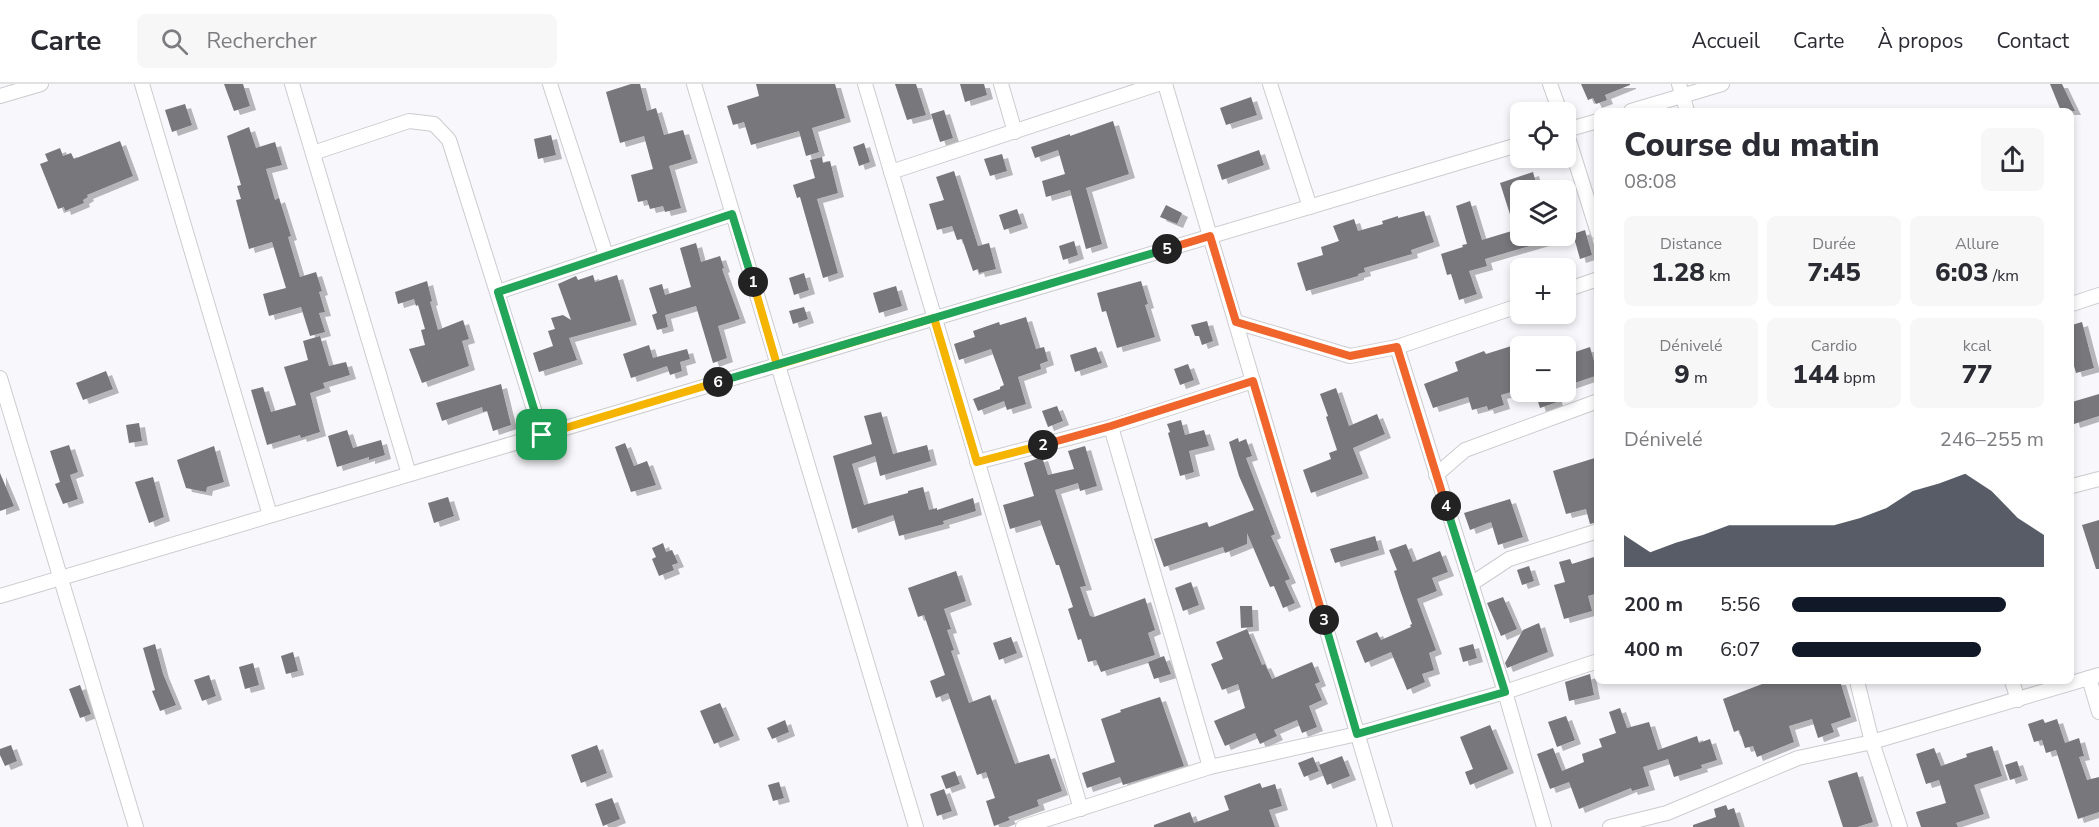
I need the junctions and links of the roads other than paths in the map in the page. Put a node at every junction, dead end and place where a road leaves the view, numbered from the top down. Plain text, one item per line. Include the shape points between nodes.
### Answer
1 (41, 84) edge
2 (142, 84) edge
3 (292, 84) edge
4 (550, 84) edge
5 (694, 84) edge
6 (864, 84) edge
7 (1001, 84) edge
8 (1158, 84) edge
9 (1166, 84) edge
10 (1270, 84) edge
11 (1550, 84) edge
12 (1722, 84) edge
13 (1680, 90) edge
14 (0, 96) edge
15 (1556, 102) edge
16 (1638, 108) edge
17 (1686, 108) edge
18 (1594, 122) edge
19 (1576, 128) edge
20 (1015, 132) junction
21 (1510, 147) edge
22 (313, 153) junction
23 (1576, 163) edge
24 (891, 172) junction
25 (1310, 207) junction
26 (732, 214) junction
27 (1594, 220) edge
28 (1210, 236) junction
29 (606, 255) junction
30 (1594, 280) edge
31 (1576, 287) edge
32 (498, 292) junction
33 (2099, 295) edge
34 (2074, 303) edge
35 (1510, 309) edge
36 (934, 318) junction
37 (1236, 322) junction
38 (1397, 347) junction
39 (777, 365) junction
40 (0, 378) edge
41 (1253, 381) junction
42 (1594, 402) edge
43 (1111, 426) junction
44 (542, 435) junction
45 (977, 462) junction
46 (409, 474) junction
47 (1436, 475) junction
48 (2099, 479) edge
49 (2074, 485) edge
50 (270, 515) junction
51 (1594, 532) edge
52 (62, 578) junction
53 (1472, 584) junction
54 (0, 596) edge
55 (1594, 662) edge
56 (2094, 676) edge
57 (2074, 682) edge
58 (1858, 684) edge
59 (2013, 684) edge
60 (2068, 684) edge
61 (1505, 692) junction
62 (2018, 699) junction
63 (2099, 712) edge
64 (1357, 734) junction
65 (1872, 742) junction
66 (1210, 767) junction
67 (1081, 809) junction
68 (136, 827) edge
69 (916, 827) edge
70 (1023, 827) edge
71 (1385, 827) edge
72 (1544, 827) edge
73 (1610, 827) edge
74 (1900, 827) edge

1 - 14 street
2 - 50 street
3 - 22 street
4 - 29 street
5 - 26 street
6 - 24 street
7 - 20 street
8 - 20 street
9 - 28 street
10 - 25 street
11 - 15 street
12 - 13 street
13 - 16 street
13 - 17 street
18 - 19 street
20 - 24 street
21 - 25 street
22 - 32 street via 409,121 434,124 448,140
22 - 46 street
23 - 27 street
24 - 36 street
25 - 28 street
26 - 29 street
26 - 39 street
28 - 36 street
28 - 37 street
29 - 32 street
30 - 31 street
32 - 44 street
33 - 34 street
35 - 38 street
36 - 39 street
36 - 45 street
37 - 38 street via 1350,356
37 - 41 street
38 - 47 street
39 - 44 street
39 - 69 street
40 - 52 street
41 - 43 street
41 - 64 street
42 - 47 street via 1465,450
43 - 45 street
43 - 66 street
44 - 46 street
45 - 67 street
46 - 50 street
47 - 53 street
48 - 49 street
50 - 52 street
51 - 53 street via 1509,559
52 - 54 street
52 - 68 street
53 - 61 street
55 - 61 street
56 - 57 street
56 - 63 street
58 - 65 street
59 - 62 street
60 - 62 street
61 - 64 street
61 - 72 street
62 - 65 street
64 - 66 street
64 - 71 street
65 - 73 street via 1798,758 1667,813
65 - 74 street
66 - 67 street
67 - 70 street

